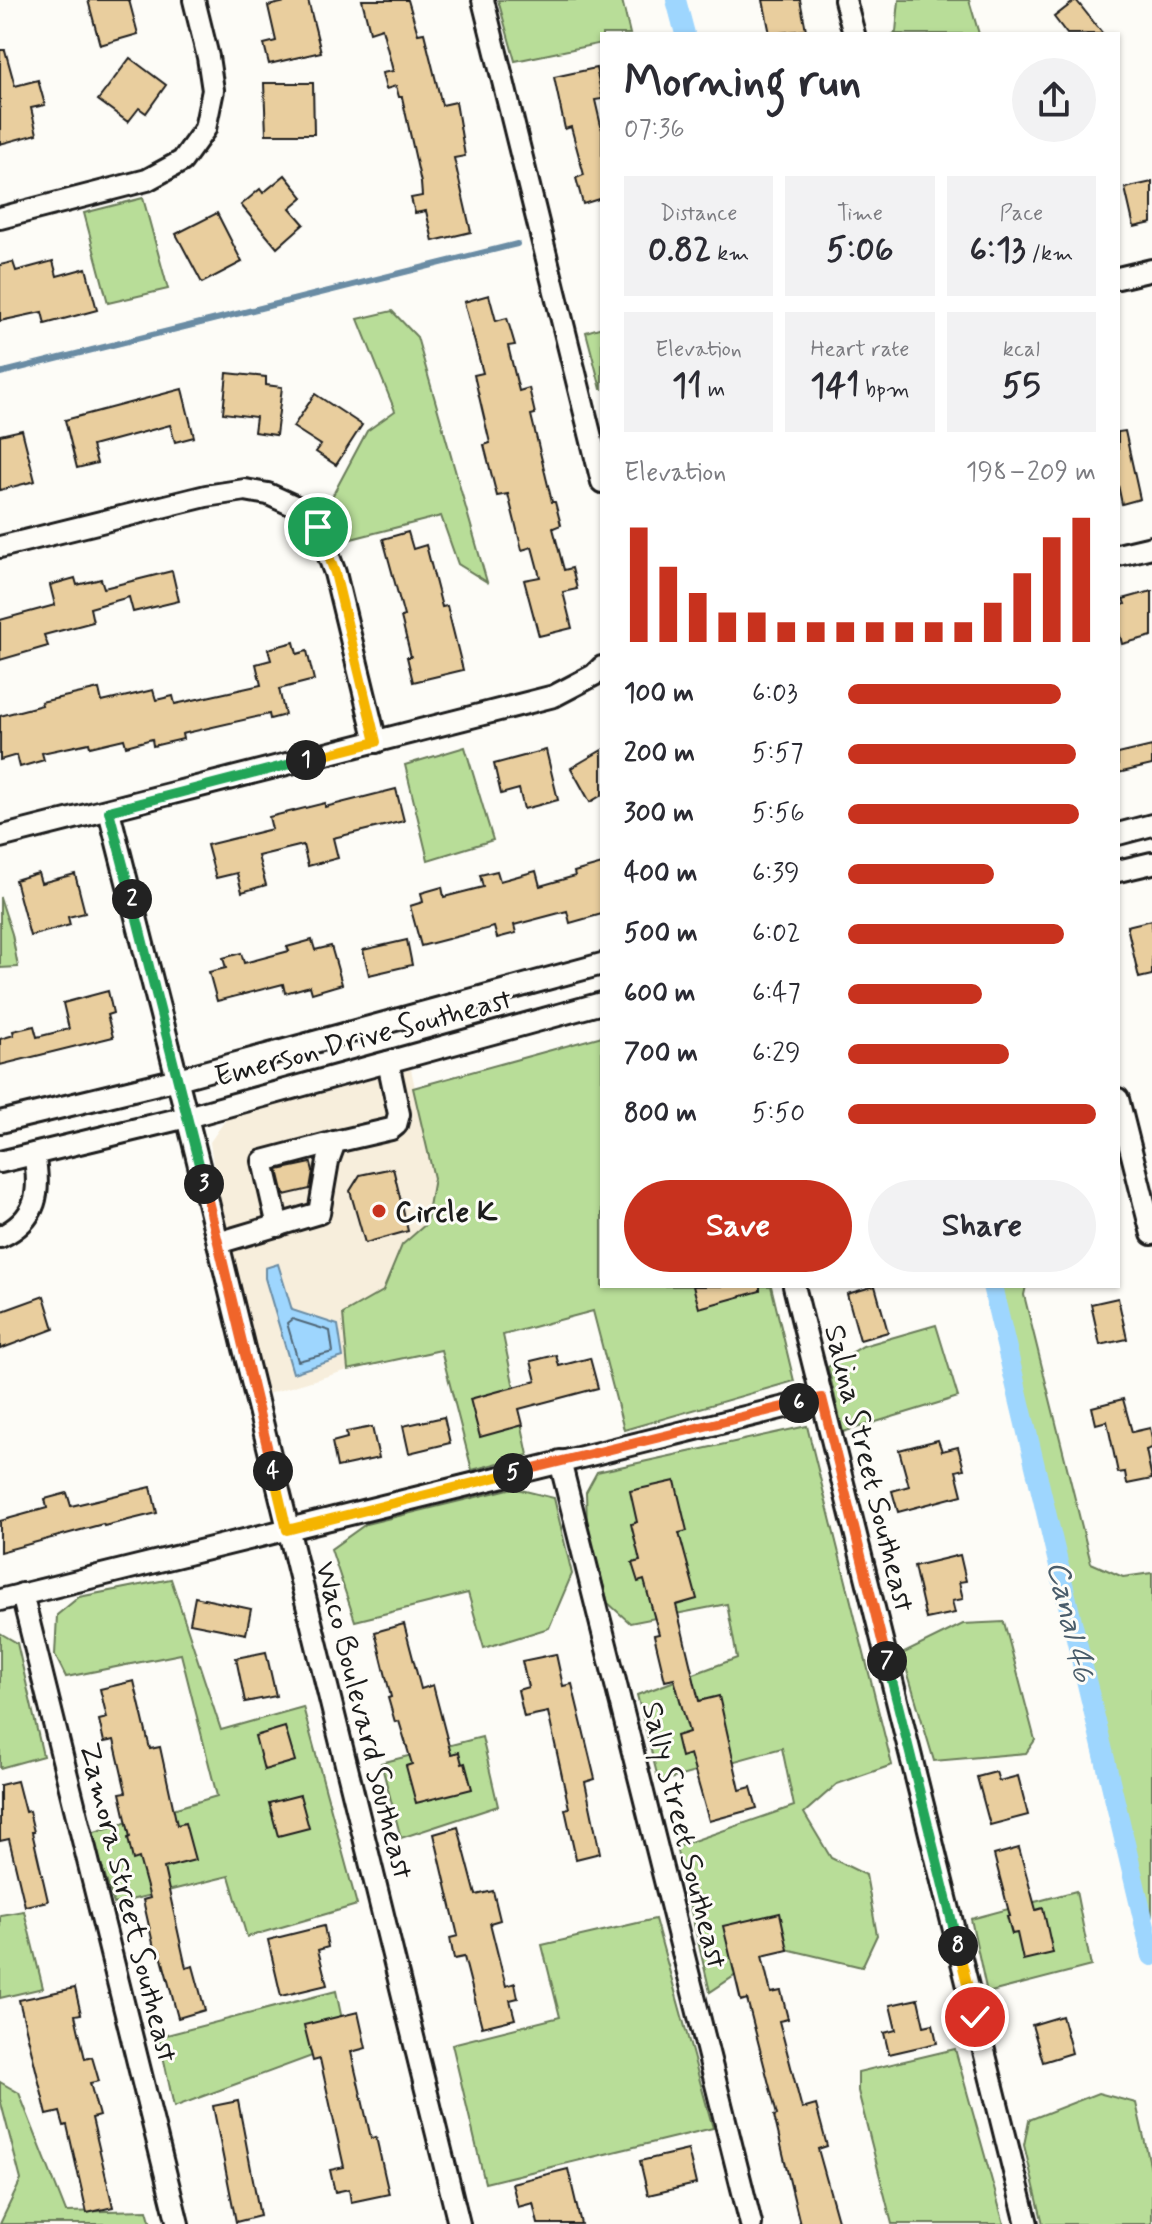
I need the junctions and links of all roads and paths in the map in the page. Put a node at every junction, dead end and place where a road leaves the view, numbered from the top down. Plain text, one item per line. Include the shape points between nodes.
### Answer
1 (194, 0) edge
2 (483, 0) edge
3 (845, 0) edge
4 (853, 32) edge
5 (0, 218) edge
6 (1152, 270) edge
7 (1120, 278) edge
8 (600, 474) edge
9 (0, 547) edge
10 (1152, 547) edge
11 (1120, 555) edge
12 (600, 669) edge
13 (376, 742) junction
14 (109, 811) junction
15 (1152, 825) edge
16 (1120, 833) edge
17 (0, 837) edge
18 (1152, 863) edge
19 (1120, 871) edge
20 (600, 965) edge
21 (600, 1004) edge
22 (388, 1062) junction
23 (178, 1079) junction
24 (1120, 1107) edge
25 (187, 1117) junction
26 (0, 1122) edge
27 (335, 1142) junction
28 (34, 1154) junction
29 (0, 1162) edge
30 (278, 1226) junction
31 (1152, 1234) edge
32 (0, 1237) edge
33 (218, 1243) junction
34 (794, 1288) edge
35 (822, 1398) junction
36 (560, 1461) junction
37 (287, 1530) junction
38 (22, 1594) junction
39 (0, 1600) edge
40 (178, 2224) edge
41 (459, 2224) edge
42 (751, 2224) edge
43 (1027, 2224) edge

1 - 5 street via 213,90 205,129 182,161 147,180
2 - 8 street
3 - 4 street
6 - 7 street
9 - 13 street via 245,490 299,508 318,527 335,573
10 - 11 street
12 - 13 street via 554,696
13 - 14 street
14 - 17 street
14 - 23 street, Waco Boulevard Southeast
15 - 16 street
18 - 19 street
20 - 23 street, Emerson Drive Southeast
21 - 22 street, Emerson Drive Southeast
22 - 25 street, Emerson Drive Southeast
22 - 27 street via 399,1114 396,1125
23 - 25 street, Waco Boulevard Southeast
23 - 26 street, Emerson Drive Southeast
24 - 31 street
25 - 28 street, Emerson Drive Southeast
25 - 33 street, Waco Boulevard Southeast
27 - 30 street via 319,1213
27 - 30 street via 263,1161
28 - 29 street, Emerson Drive Southeast
28 - 32 street via 39,1180 34,1205 17,1229
30 - 33 street
33 - 37 street, Waco Boulevard Southeast
34 - 35 street, Salina Street Southeast
35 - 36 street
35 - 43 street, Salina Street Southeast
36 - 37 street
36 - 42 street, Sally Street Southeast
37 - 38 street
37 - 41 street, Waco Boulevard Southeast
38 - 39 street
38 - 40 street, Zamora Street Southeast

